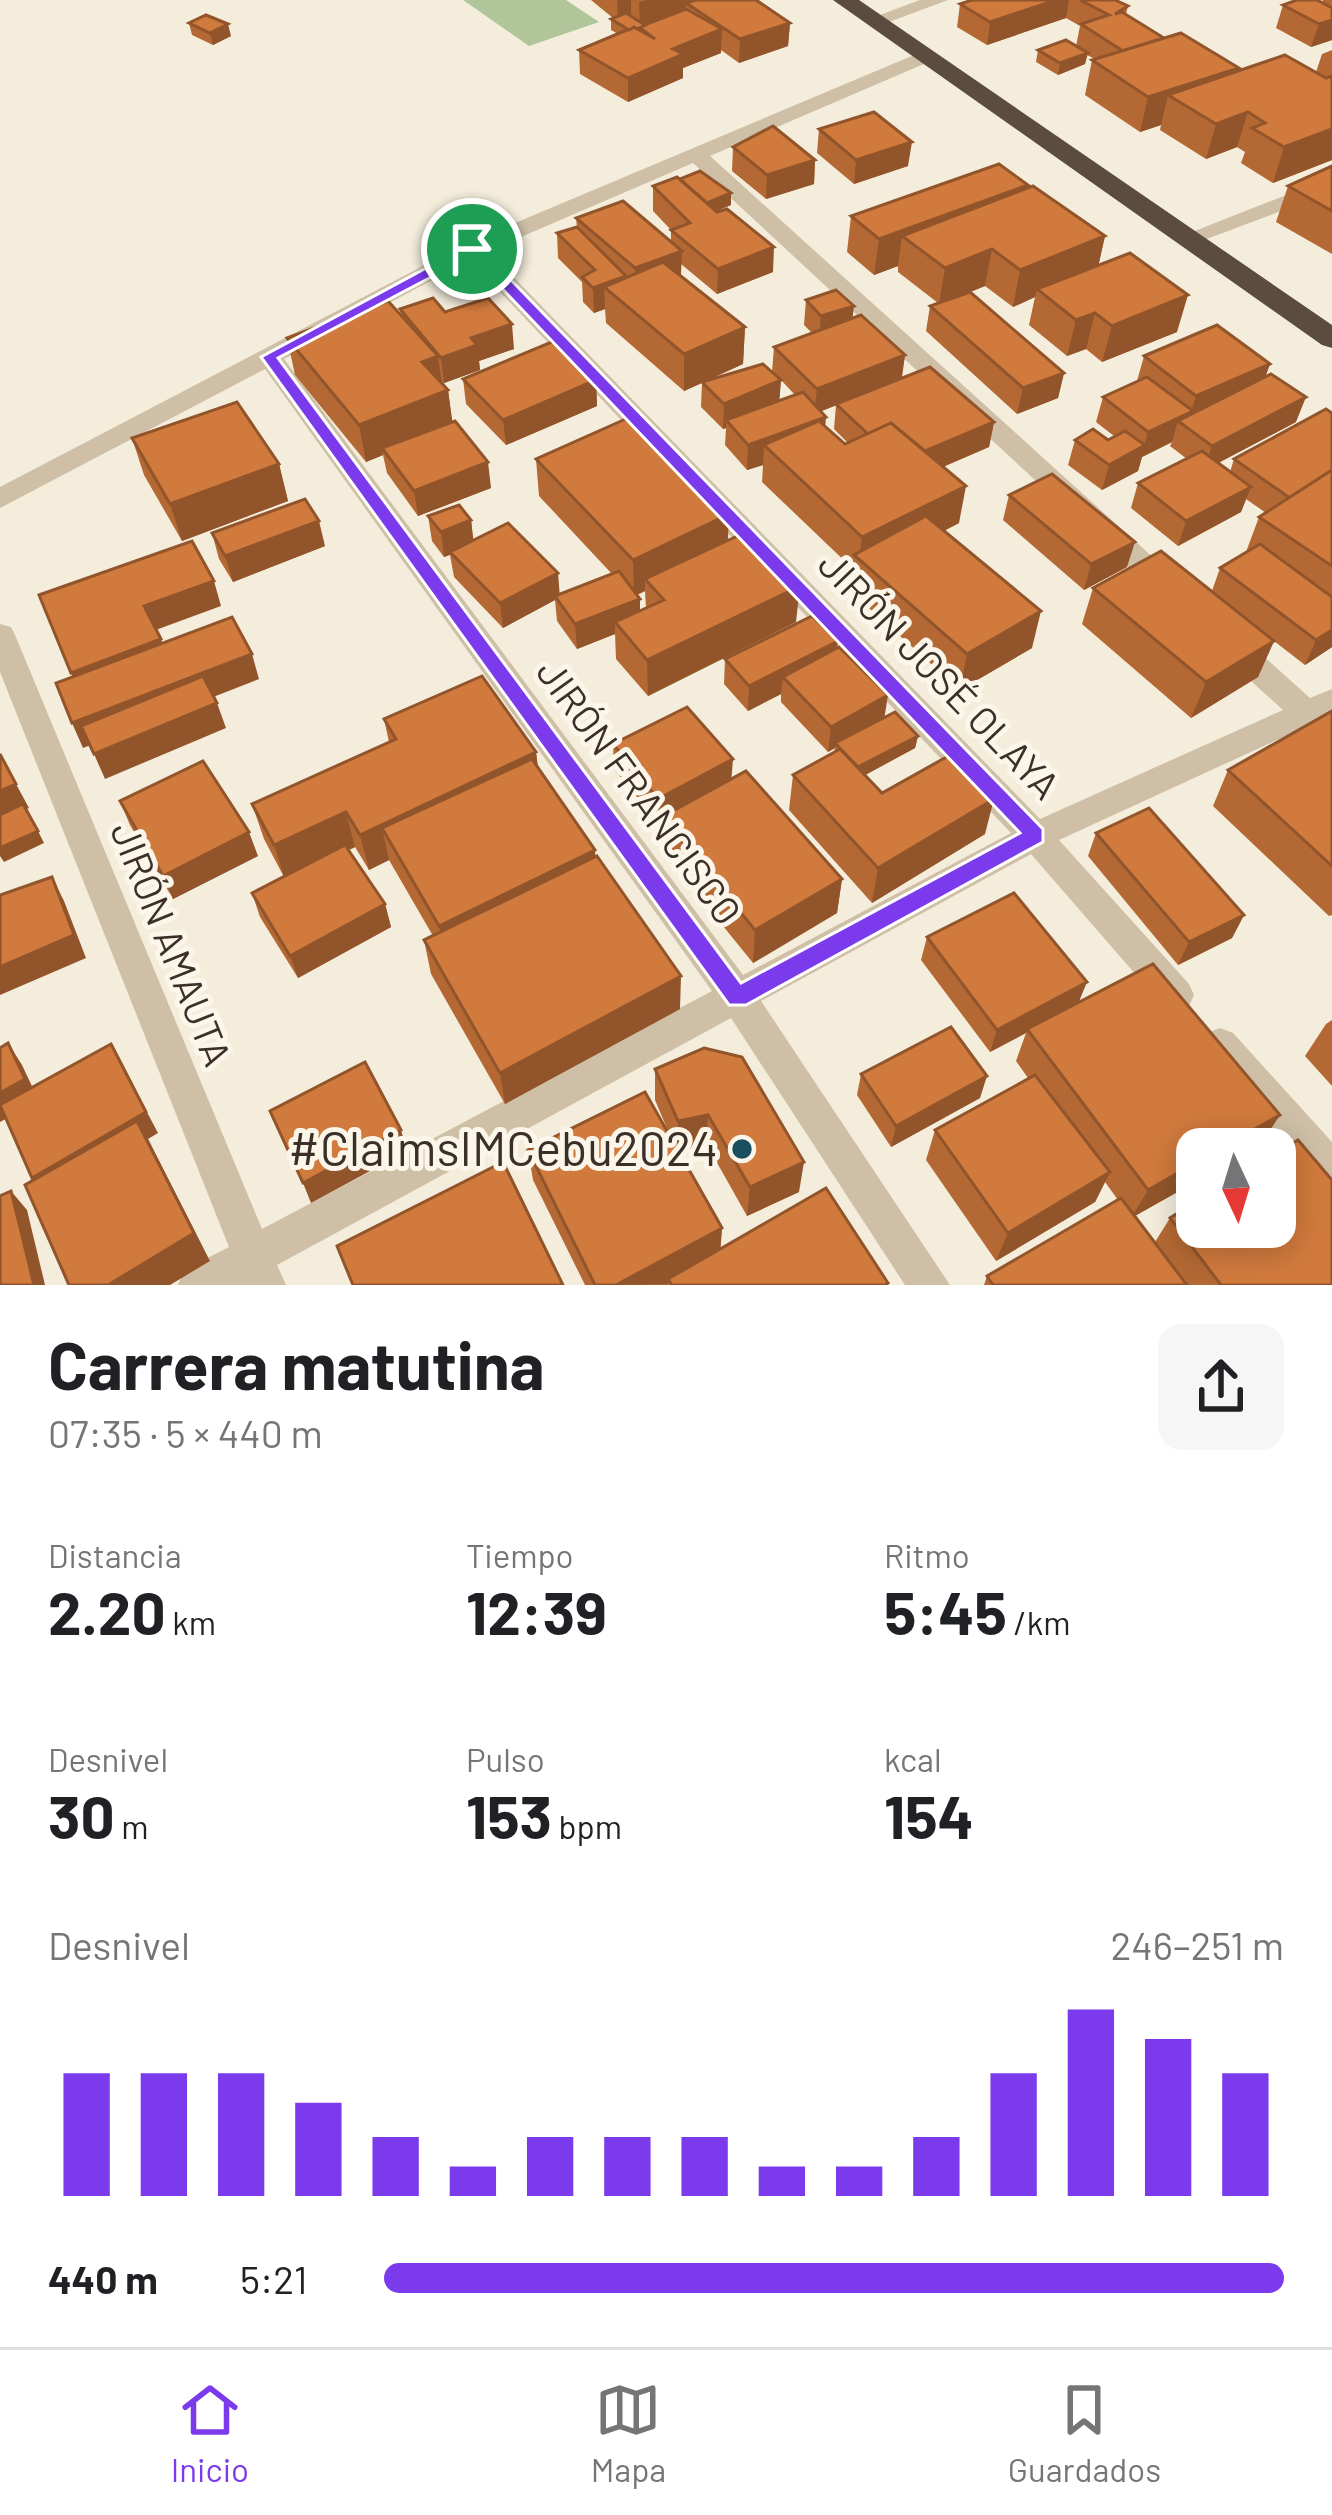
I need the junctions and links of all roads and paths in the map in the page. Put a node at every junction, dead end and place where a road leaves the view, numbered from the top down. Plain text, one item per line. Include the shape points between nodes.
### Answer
1 (844, 0) edge
2 (927, 2) edge
3 (874, 21) junction
4 (926, 56) junction
5 (696, 154) junction
6 (1332, 184) edge
7 (1188, 238) junction
8 (472, 249) junction
9 (1332, 338) edge
10 (269, 357) junction
11 (0, 499) edge
12 (0, 635) edge
13 (1326, 713) edge
14 (1035, 836) junction
15 (738, 997) junction
16 (1332, 1172) edge
17 (259, 1270) edge
18 (200, 1285) edge
19 (928, 1285) edge

1 - 3 highway
2 - 3 street
3 - 4 highway
4 - 5 street
4 - 7 highway
5 - 8 street
5 - 13 street via 1194,611
6 - 7 street
7 - 9 highway
8 - 10 street
8 - 14 street, JIRÓN JOSÉ OLAYA
10 - 11 street
10 - 15 street, JIRÓN FRANCISCO
12 - 17 street, JIRÓN AMAUTA
13 - 14 street
14 - 15 street
14 - 16 street, JIRÓN JOSÉ OLAYA
15 - 17 street
15 - 19 street, JIRÓN FRANCISCO
17 - 18 street

